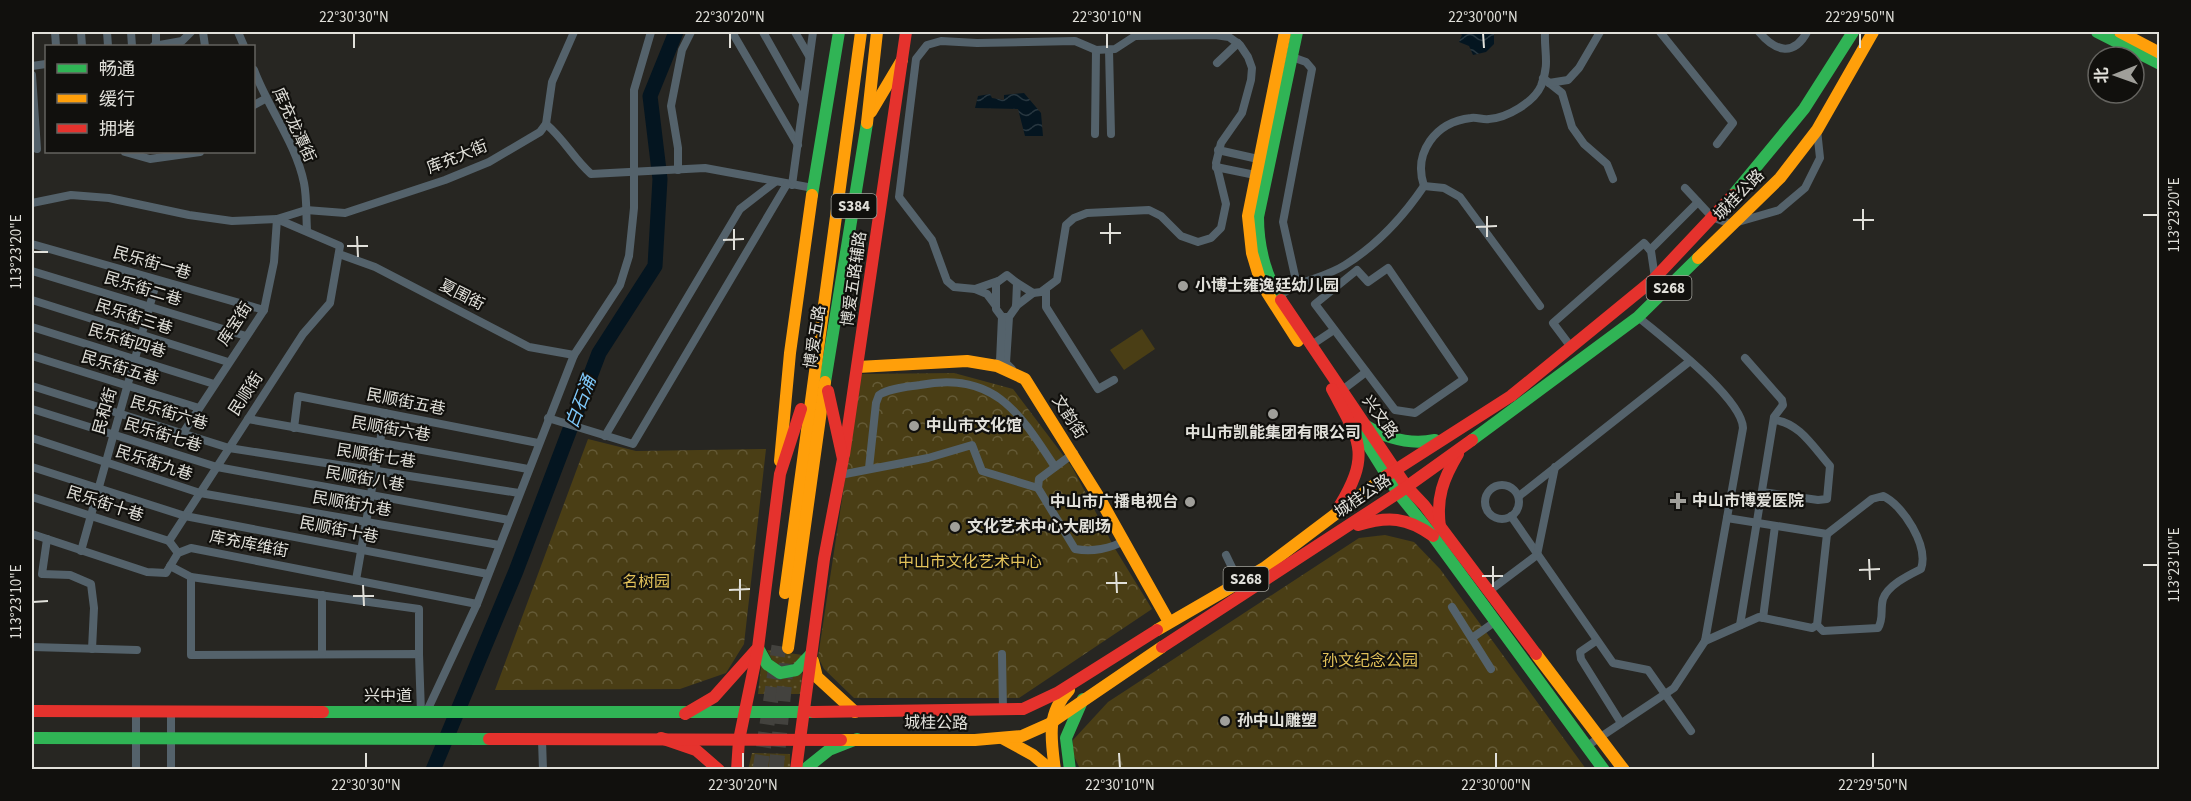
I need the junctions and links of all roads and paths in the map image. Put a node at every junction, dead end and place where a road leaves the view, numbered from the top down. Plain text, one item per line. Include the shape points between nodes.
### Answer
1 (191, 32) edge
2 (574, 32) edge
3 (651, 32) edge
4 (691, 32) edge
5 (732, 32) edge
6 (763, 32) edge
7 (795, 32) edge
8 (813, 32) edge
9 (839, 32) edge
10 (861, 32) edge
11 (877, 32) edge
12 (906, 32) edge
13 (1285, 32) edge
14 (1297, 32) edge
15 (1545, 32) edge
16 (1600, 32) edge
17 (1660, 32) edge
18 (1759, 32) edge
19 (1807, 32) edge
20 (1853, 32) edge
21 (1873, 32) edge
22 (2097, 32) edge
23 (2120, 32) edge
24 (1238, 43) junction
25 (182, 44) edge
26 (1096, 50) junction
27 (1110, 50) junction
28 (2160, 53) edge
29 (810, 57) junction
30 (1292, 57) junction
31 (902, 60) junction
32 (1217, 63) dead end
33 (2160, 64) edge
34 (255, 73) edge
35 (32, 75) edge
36 (1546, 80) junction
37 (265, 99) junction
38 (803, 103) junction
39 (255, 104) edge
40 (868, 117) junction
41 (546, 124) junction
42 (1817, 130) junction
43 (1095, 134) dead end
44 (1111, 134) dead end
45 (1717, 144) dead end
46 (798, 145) junction
47 (34, 150) edge
48 (1218, 150) junction
49 (184, 153) edge
50 (138, 154) edge
51 (161, 155) edge
52 (1258, 159) junction
53 (1216, 167) junction
54 (676, 171) junction
55 (634, 172) junction
56 (1255, 175) junction
57 (1613, 179) dead end
58 (776, 182) junction
59 (789, 184) junction
60 (1424, 186) junction
61 (813, 188) junction
62 (1685, 188) dead end
63 (1698, 202) junction
64 (32, 203) edge
65 (306, 210) junction
66 (1712, 217) junction
67 (277, 219) junction
68 (1731, 224) junction
69 (307, 230) junction
70 (32, 244) edge
71 (339, 250) junction
72 (1650, 250) junction
73 (32, 271) edge
74 (1655, 278) junction
75 (157, 280) junction
76 (998, 281) junction
77 (1017, 283) junction
78 (1297, 285) junction
79 (975, 289) junction
80 (1046, 289) junction
81 (1033, 293) junction
82 (1278, 296) junction
83 (32, 300) edge
84 (149, 306) junction
85 (996, 306) junction
86 (1539, 306) dead end
87 (1016, 307) junction
88 (264, 310) junction
89 (1005, 317) junction
90 (1638, 317) junction
91 (32, 327) edge
92 (1334, 330) junction
93 (141, 335) junction
94 (246, 336) junction
95 (1310, 346) junction
96 (1571, 347) junction
97 (574, 355) junction
98 (32, 356) edge
99 (1745, 358) dead end
100 (135, 360) junction
101 (1690, 361) junction
102 (228, 362) junction
103 (993, 365) junction
104 (858, 367) junction
105 (813, 372) junction
106 (1014, 372) junction
107 (1366, 372) junction
108 (825, 380) junction
109 (1114, 380) dead end
110 (214, 384) junction
111 (32, 386) edge
112 (127, 386) junction
113 (1336, 390) junction
114 (199, 408) junction
115 (32, 409) edge
116 (385, 413) junction
117 (119, 414) junction
118 (248, 419) junction
119 (552, 419) junction
120 (1774, 420) junction
121 (1365, 425) junction
122 (294, 428) junction
123 (183, 434) junction
124 (114, 435) junction
125 (605, 436) junction
126 (32, 438) edge
127 (1446, 438) junction
128 (380, 443) junction
129 (538, 443) junction
130 (1464, 445) junction
131 (229, 448) junction
132 (1074, 453) junction
133 (843, 459) junction
134 (106, 463) junction
135 (32, 467) edge
136 (217, 467) junction
137 (1055, 467) junction
138 (1556, 467) junction
139 (869, 468) junction
140 (528, 469) junction
141 (375, 470) junction
142 (1393, 472) junction
143 (780, 474) junction
144 (840, 476) junction
145 (99, 488) junction
146 (1038, 488) junction
147 (1402, 490) junction
148 (1762, 492) junction
149 (200, 493) junction
150 (519, 493) junction
151 (371, 495) junction
152 (1519, 496) junction
153 (32, 497) edge
154 (91, 516) junction
155 (185, 516) junction
156 (1511, 516) junction
157 (1332, 518) junction
158 (1727, 518) junction
159 (509, 520) junction
160 (366, 522) junction
161 (1757, 523) junction
162 (1775, 526) junction
163 (1436, 531) junction
164 (1340, 532) junction
165 (32, 534) edge
166 (1827, 534) junction
167 (47, 539) junction
168 (1125, 540) junction
169 (169, 541) junction
170 (499, 545) junction
171 (81, 550) junction
172 (362, 550) junction
173 (178, 553) junction
174 (1226, 555) dead end
175 (1537, 555) junction
176 (170, 567) junction
177 (488, 573) junction
178 (191, 577) junction
179 (356, 580) junction
180 (1239, 582) junction
181 (1489, 591) junction
182 (322, 595) junction
183 (477, 604) junction
184 (1452, 607) dead end
185 (1762, 618) junction
186 (1496, 621) junction
187 (1168, 622) junction
188 (1817, 625) junction
189 (1740, 626) junction
190 (1472, 638) junction
191 (1596, 641) junction
192 (1705, 641) junction
193 (32, 647) edge
194 (758, 648) junction
195 (92, 649) junction
196 (137, 650) dead end
197 (322, 654) junction
198 (419, 654) junction
199 (811, 654) junction
200 (1002, 654) dead end
201 (1491, 669) dead end
202 (1085, 675) junction
203 (1665, 694) junction
204 (1083, 699) junction
205 (1003, 710) junction
206 (32, 711) edge
207 (745, 712) junction
208 (855, 712) junction
209 (136, 713) junction
210 (171, 713) junction
211 (424, 713) junction
212 (804, 713) junction
213 (685, 714) junction
214 (1621, 723) junction
215 (1049, 724) junction
216 (1691, 731) dead end
217 (1600, 737) junction
218 (32, 738) edge
219 (661, 738) junction
220 (683, 738) junction
221 (1002, 738) junction
222 (135, 739) junction
223 (171, 739) junction
224 (857, 739) junction
225 (542, 740) junction
226 (739, 740) junction
227 (801, 740) junction
228 (1587, 746) junction
229 (136, 770) edge
230 (171, 770) edge
231 (543, 770) edge
232 (719, 770) edge
233 (736, 770) edge
234 (796, 770) edge
235 (804, 770) edge
236 (1051, 770) edge
237 (1055, 770) edge
238 (1070, 770) edge
239 (1605, 770) edge
240 (1624, 770) edge

1 - 25 street
2 - 41 street via 552,82
3 - 55 street via 634,90
4 - 54 street via 682,50 671,106 678,148
5 - 46 street
6 - 38 street
7 - 29 street
8 - 29 street
9 - 61 main road, 博爱五路
10 - 105 main road, 博爱五路 / S384
11 - 40 main road, 博爱五路 / S384
12 - 31 main road, 博爱五路辅路
13 - 52 main road, 兴文路
14 - 30 main road, 兴文路
15 - 36 street
16 - 36 street via 1580,68 1568,80
17 - 45 street via 1733,123
18 - 19 street via 1771,46 1781,49 1795,45
20 - 66 main road, 城桂公路 / S268 via 1804,109
21 - 42 main road, 城桂公路 / S268
22 - 33 main road
23 - 28 main road
24 - 27 street via 1215,35 1135,36
24 - 32 street
24 - 48 street via 1252,68 1251,80 1242,113
26 - 27 street
26 - 43 street
26 - 79 street via 1075,41 941,41 927,45 916,59 899,197 932,240 946,281
27 - 44 street
29 - 38 street
30 - 78 street via 1312,69 1283,222
30 - 82 main road, 兴文路 via 1258,217 1262,256
31 - 40 main road
31 - 104 main road, 博爱五路辅路
34 - 37 street, 库充龙潭街
35 - 47 street
36 - 57 street via 1562,93 1572,127 1607,164
36 - 60 street via 1527,103 1508,113 1448,124 1431,138 1422,153 1419,172
37 - 39 street
37 - 65 street, 库充龙潭街 via 282,127 304,183
38 - 46 street
40 - 108 main road, 博爱五路 / S384
41 - 55 street via 563,138 591,174
41 - 65 street, 库充大街 via 540,132 498,157 445,180 345,213
42 - 68 main road, 城桂公路 / S268 via 1780,178
42 - 68 street via 1820,158 1806,189 1779,210
46 - 59 street
48 - 52 street
48 - 53 street
49 - 51 street
50 - 51 street
52 - 56 main road, 兴文路
53 - 56 street
53 - 80 street via 1226,204 1221,228 1211,238 1191,241 1149,210 1087,213 1066,225 1060,271 1057,280
54 - 55 street
54 - 58 street via 705,168
55 - 97 street via 629,256 620,285
56 - 113 main road, 兴文路 via 1248,216 1251,260 1272,303
58 - 59 street
58 - 125 street via 740,209
59 - 61 street
59 - 125 street via 633,444
60 - 78 street via 1407,211 1377,241 1343,266
60 - 86 street via 1443,188 1461,197
61 - 143 main road, 博爱五路 via 783,413
62 - 63 street
63 - 66 street
63 - 72 street
64 - 67 street, 库充大街 via 81,196 232,221
65 - 67 street, 库充大街
65 - 69 street, 库充龙潭街
66 - 68 street
66 - 74 main road, 城桂公路 / S268
67 - 69 street, 库充大街
67 - 88 street, 库宝街 via 274,262
68 - 90 main road, 城桂公路 / S268
69 - 71 street, 库充大街
70 - 75 street, 民乐街一巷
71 - 97 street, 夏围街 via 529,347
71 - 118 street, 民顺街 via 330,303 303,334
72 - 74 street
72 - 96 street via 1644,243 1553,323
73 - 84 street, 民乐街二巷
74 - 96 main road, 城桂公路 / S268
75 - 84 street, 民和街
75 - 88 street, 民乐街一巷
76 - 77 street via 1007,275
76 - 79 street
76 - 85 street
77 - 81 street
77 - 87 street
78 - 82 street
79 - 85 street via 987,294
80 - 81 street
80 - 109 street via 1046,307 1098,389
81 - 87 street
82 - 95 main road, 兴文路
83 - 93 street, 民乐街三巷
84 - 93 street, 民和街
84 - 94 street, 民乐街二巷
85 - 89 street
87 - 89 street
88 - 94 street, 库宝街
89 - 103 street via 1000,361
89 - 106 street via 1006,363
90 - 101 street
90 - 130 main road, 城桂公路 / S268
91 - 100 street, 民乐街四巷
92 - 95 street
92 - 107 street
92 - 107 street via 1315,304 1357,270 1368,282 1388,268 1464,379 1415,414 1395,410
93 - 100 street, 民和街
93 - 102 street, 民乐街三巷
94 - 102 street, 库宝街
95 - 113 main road, 兴文路
96 - 127 main road, 城桂公路 / S268 via 1511,396
97 - 119 street
98 - 112 street, 民乐街五巷
99 - 120 street via 1782,400
100 - 110 street, 民乐街四巷
100 - 112 street, 民和街
101 - 138 street
101 - 158 street via 1743,418
102 - 110 street, 库宝街
103 - 104 main road, 文韵街 via 967,361
103 - 106 main road, 文韵街
104 - 133 main road, 博爱五路辅路
105 - 108 main road, 博爱五路 / S384 via 783,647
105 - 143 main road
106 - 132 main road, 文韵街 via 1025,379
107 - 113 street
108 - 133 main road
110 - 114 street, 库宝街
111 - 117 street, 民乐街六巷
112 - 114 street, 民乐街五巷
112 - 117 street, 民和街
113 - 121 main road, 兴文路
113 - 142 main road, 兴文路
113 - 157 main road via 1362,450 1352,488
114 - 123 street, 库宝街
115 - 124 street, 民乐街七巷
116 - 122 street, 民顺街五巷 via 298,396
116 - 128 street
116 - 129 street, 民顺街五巷
117 - 123 street, 民乐街六巷
117 - 124 street, 民和街
118 - 122 street, 民顺街六巷
118 - 131 street, 民顺街
119 - 125 street
119 - 129 street
120 - 148 street
120 - 148 street via 1798,429 1830,466 1827,499
121 - 127 main road via 1392,440 1419,444
121 - 142 main road, 兴文路
122 - 128 street, 民顺街六巷
123 - 131 street, 民乐街六巷
124 - 134 street, 民和街
124 - 136 street, 民乐街七巷
126 - 134 street, 民乐街九巷
127 - 142 main road, 城桂公路 / S268
128 - 140 street, 民顺街六巷
128 - 141 street
129 - 140 street
130 - 147 main road, 城桂公路 / S268
130 - 163 main road via 1439,486
131 - 136 street, 民顺街
131 - 141 street, 民顺街七巷
132 - 137 street
132 - 168 main road, 文韵街
133 - 144 main road, 博爱五路辅路
134 - 145 street, 民和街
134 - 149 street, 民乐街九巷
135 - 145 street, 民顺街十巷
136 - 149 street, 民顺街
136 - 151 street, 民顺街八巷
137 - 139 street via 1018,414 980,387 951,380 879,395
137 - 146 street via 1039,479
138 - 152 street
138 - 175 street
139 - 144 street
139 - 146 street via 928,458 972,445 982,471
140 - 150 street
141 - 150 street, 民顺街七巷
141 - 151 street
142 - 147 main road, 兴文路
142 - 157 main road, 城桂公路 / S268
143 - 194 main road
144 - 199 main road, 博爱五路辅路
145 - 154 street, 民和街
145 - 155 street, 民顺街十巷
146 - 168 street via 1075,549 1114,547
147 - 163 main road, 兴文路
147 - 164 main road, 城桂公路 / S268
148 - 161 street
149 - 155 street, 民顺街
149 - 160 street, 民顺街九巷
150 - 159 street
151 - 159 street, 民顺街八巷
151 - 160 street
152 - 156 street via 1519,507
152 - 156 street via 1505,484 1495,486 1487,494 1485,504 1490,514 1500,519
153 - 154 street, 民乐街十巷
154 - 169 street, 民乐街十巷
154 - 171 street, 民和街
155 - 169 street, 民顺街
155 - 172 street, 民顺街十巷
156 - 175 street
157 - 180 main road, 城桂公路 / S268
158 - 161 street
158 - 192 street
159 - 170 street
160 - 170 street, 民顺街九巷
160 - 172 street
161 - 162 street
161 - 189 street
162 - 166 street
162 - 185 street
163 - 164 main road via 1400,516
163 - 181 main road, 兴文路
163 - 186 main road, 兴文路
164 - 204 main road, 城桂公路 / S268
165 - 167 street
166 - 188 street
166 - 188 street via 1872,499 1882,496 1893,501 1922,544 1925,558 1921,569 1895,584 1884,598 1878,628 1823,631
167 - 171 street
167 - 195 street via 42,574 70,575 91,585
168 - 187 main road, 文韵街
169 - 173 street
170 - 177 street
171 - 176 street via 147,572 166,573
172 - 177 street, 民顺街十巷
172 - 179 street
173 - 176 street
173 - 179 street, 库充库维街 via 191,548
174 - 180 street
175 - 181 street
175 - 191 street
176 - 178 street
177 - 183 street
178 - 182 street
178 - 197 street via 191,655
179 - 183 street, 库充库维街
180 - 187 main road, 城桂公路 / S268
181 - 217 main road, 兴文路
182 - 197 street
182 - 198 street via 419,609
183 - 211 street
184 - 190 street
185 - 188 street via 1812,628
185 - 189 street
186 - 190 street
186 - 228 main road, 兴文路
187 - 202 main road, 城桂公路 / S268
189 - 192 street
190 - 201 street
191 - 203 street via 1613,663 1648,670
191 - 214 street via 1580,652 1581,659
192 - 203 street via 1674,688
193 - 195 street
194 - 199 main road via 767,664 780,673 796,670
194 - 207 main road
194 - 213 main road via 714,697
195 - 196 street
197 - 198 street
198 - 211 street
199 - 208 main road via 817,677
199 - 212 main road, 博爱五路辅路
200 - 205 street
202 - 205 main road, 城桂公路 / S268 via 1023,709
202 - 215 main road via 1059,699
203 - 214 street
203 - 216 street
204 - 215 main road, 城桂公路 / S268
204 - 238 main road via 1066,738
205 - 208 main road, 城桂公路 / S268
206 - 209 main road, 兴中道
207 - 212 main road, 城桂公路 / S268
207 - 213 main road, 兴中道
207 - 226 main road
208 - 212 main road, 城桂公路 / S268
209 - 210 main road, 兴中道
209 - 222 street
210 - 211 main road, 兴中道
210 - 223 street
211 - 213 main road, 兴中道
212 - 227 main road, 博爱五路辅路
213 - 220 main road via 693,727
214 - 217 street
215 - 221 main road, 城桂公路 / S268 via 1022,736
215 - 237 main road
217 - 228 street
217 - 240 main road, 兴文路
218 - 222 main road
219 - 220 main road
219 - 225 main road
219 - 232 main road via 696,750
220 - 226 main road
221 - 224 main road, 城桂公路 / S268
221 - 236 main road
222 - 223 main road
222 - 229 street
223 - 225 main road
223 - 230 street
224 - 227 main road, 城桂公路 / S268
224 - 235 main road, S268 via 829,750
225 - 231 street
226 - 227 main road, 城桂公路 / S268
226 - 233 main road
227 - 234 main road, 博爱五路辅路
228 - 239 main road, 兴文路

